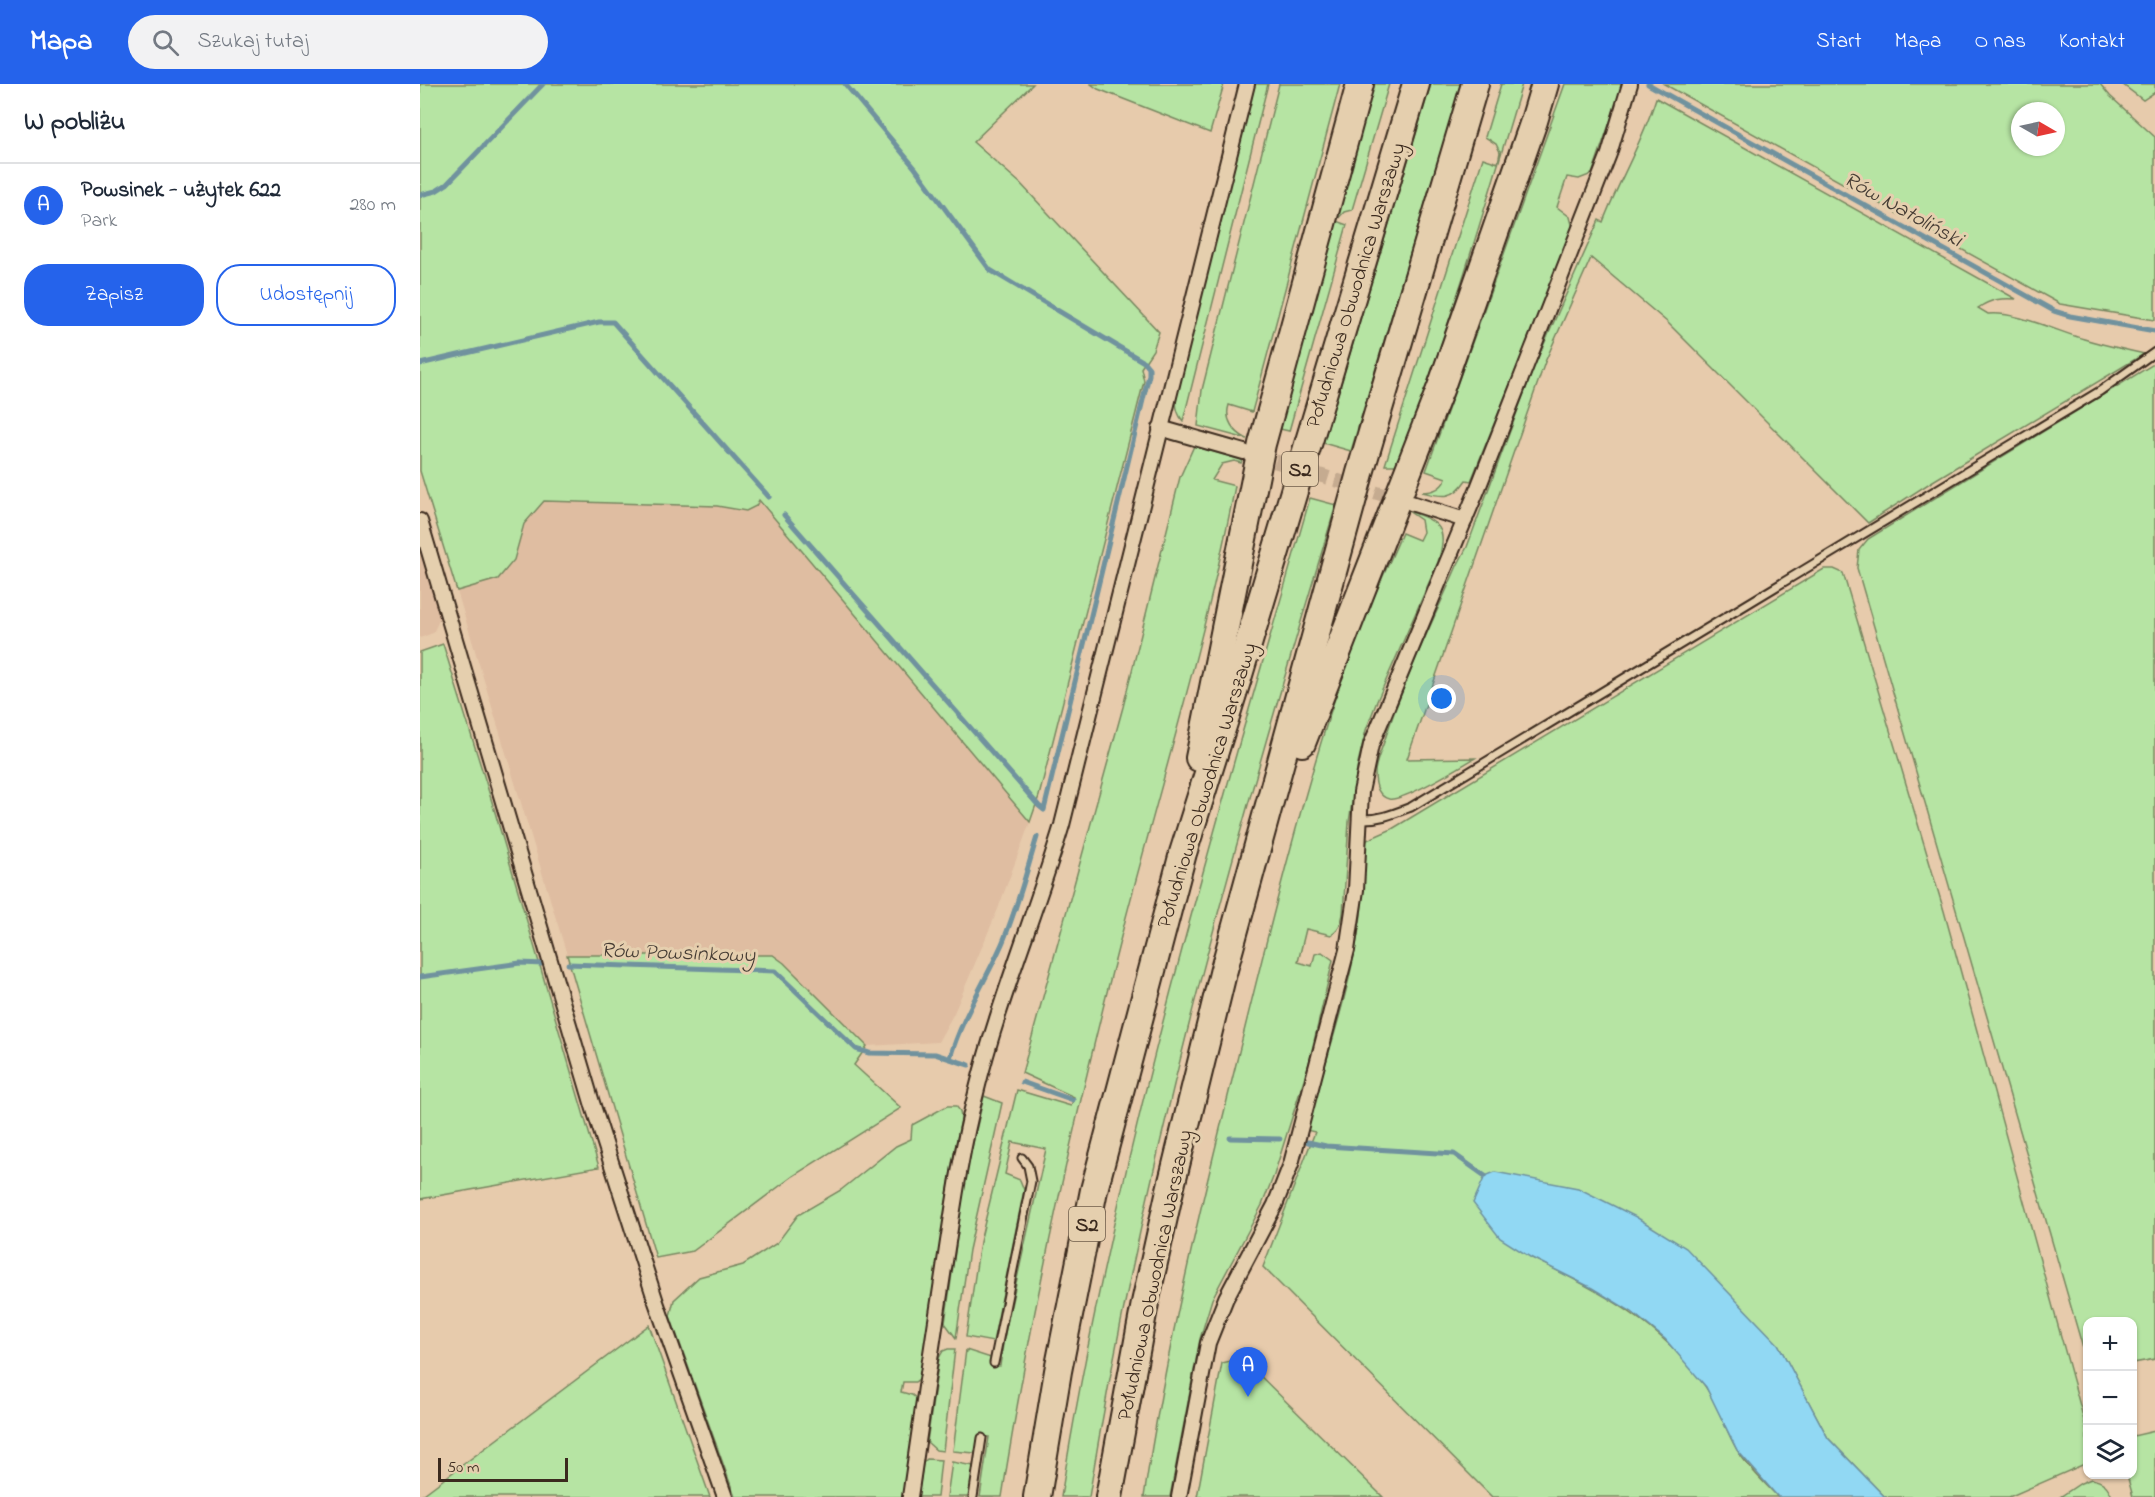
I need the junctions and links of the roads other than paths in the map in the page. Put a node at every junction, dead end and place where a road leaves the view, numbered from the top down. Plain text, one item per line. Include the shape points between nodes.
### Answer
1 (1247, 84) edge
2 (1360, 84) edge
3 (1416, 84) edge
4 (1476, 84) edge
5 (1545, 84) edge
6 (1630, 87) edge
7 (2155, 352) edge
8 (1160, 428) junction
9 (1244, 452) tunnel mouth
10 (1411, 503) tunnel mouth
11 (1465, 520) junction
12 (420, 521) edge
13 (1360, 819) junction
14 (1257, 851) junction
15 (1183, 853) junction
16 (1022, 1158) dead end
17 (994, 1363) dead end
18 (982, 1438) dead end
19 (725, 1497) edge
20 (910, 1497) edge
21 (973, 1497) edge
22 (1037, 1497) edge
23 (1109, 1497) edge
24 (1179, 1497) edge

1 - 8 street
2 - 15 highway via 1259,460
3 - 15 highway, Południowa Obwodnica Warszawy / S2
4 - 14 highway, Południowa Obwodnica Warszawy via 1360,473
5 - 14 highway via 1441,387
6 - 11 street via 1609,154
7 - 13 lane via 2079,403 1411,807 1387,817
8 - 9 street
8 - 20 street via 1062,825 996,1020 972,1111 952,1216
10 - 11 street
11 - 13 street via 1371,745
12 - 19 street via 593,1106 656,1302
13 - 24 street via 1350,941 1325,1037 1291,1164 1208,1343
14 - 23 highway, Południowa Obwodnica Warszawy via 1170,1190
15 - 22 highway, Południowa Obwodnica Warszawy / S2 via 1094,1190
16 - 17 lane via 1031,1181
18 - 21 lane

